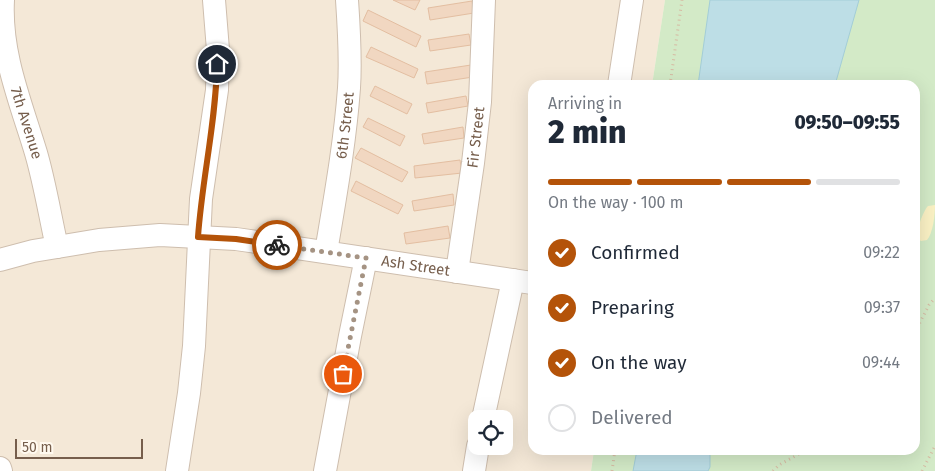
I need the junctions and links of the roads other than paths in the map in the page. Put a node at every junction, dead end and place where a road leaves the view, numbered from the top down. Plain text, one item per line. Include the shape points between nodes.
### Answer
1 (3, 0) edge
2 (214, 0) edge
3 (347, 0) edge
4 (484, 0) edge
5 (632, 0) edge
6 (620, 80) edge
7 (198, 237) junction
8 (57, 247) junction
9 (326, 252) junction
10 (366, 258) junction
11 (0, 260) edge
12 (456, 272) junction
13 (523, 282) edge
14 (486, 410) edge
15 (477, 455) edge
16 (177, 471) edge
17 (325, 471) edge
18 (474, 471) edge

1 - 8 street, 7th Avenue via 8,64 36,154
2 - 7 street via 217,90
3 - 9 street, 6th Street via 349,87
4 - 12 street, Fir Street via 480,102
5 - 6 street
7 - 8 street, Ash Street via 151,236
7 - 9 street, Ash Street
7 - 16 street via 194,346
8 - 11 street, Ash Street
9 - 10 street, Ash Street
10 - 12 street, Ash Street
10 - 17 street
12 - 13 street, Ash Street
13 - 14 street, Ash Street
15 - 18 street

